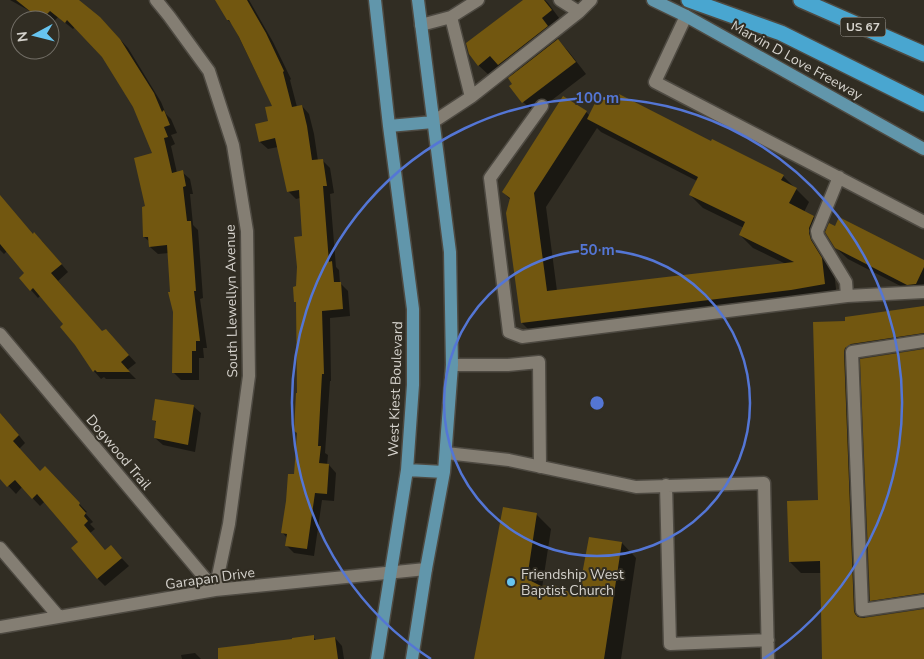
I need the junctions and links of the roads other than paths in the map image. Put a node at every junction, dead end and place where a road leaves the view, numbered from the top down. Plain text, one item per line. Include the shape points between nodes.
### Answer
1 (156, 0) edge
2 (375, 0) edge
3 (418, 0) edge
4 (478, 0) edge
5 (560, 0) edge
6 (591, 0) edge
7 (653, 0) edge
8 (689, 0) edge
9 (802, 0) edge
10 (579, 12) junction
11 (686, 16) junction
12 (451, 18) junction
13 (421, 25) junction
14 (924, 54) edge
15 (471, 97) junction
16 (924, 104) edge
17 (542, 106) dead end
18 (433, 122) junction
19 (389, 126) junction
20 (924, 149) edge
21 (839, 177) junction
22 (924, 222) edge
23 (924, 292) edge
24 (847, 296) junction
25 (0, 334) edge
26 (924, 341) edge
27 (452, 365) junction
28 (446, 453) junction
29 (540, 467) junction
30 (408, 470) junction
31 (444, 472) junction
32 (666, 486) junction
33 (0, 548) edge
34 (426, 569) junction
35 (391, 573) junction
36 (215, 590) junction
37 (924, 601) edge
38 (59, 617) junction
39 (0, 627) edge
40 (768, 640) junction
41 (377, 659) edge
42 (412, 659) edge
43 (768, 659) edge

1 - 36 street, South Llewellyn Avenue via 209,71 232,145 247,231 249,376 229,524
2 - 19 main road, West Kiest Boulevard
3 - 13 main road
4 - 12 street
5 - 10 street
6 - 10 street
7 - 11 main road, Marvin D Love Freeway
8 - 16 highway via 781,33
9 - 14 highway, US 67
10 - 15 street
11 - 20 main road, Marvin D Love Freeway
11 - 21 street via 656,82
12 - 13 street
12 - 15 street
13 - 18 main road
15 - 18 street
17 - 24 street via 490,178 509,332 522,338
18 - 19 main road
18 - 27 main road via 450,252
19 - 30 main road, West Kiest Boulevard via 413,309
21 - 22 street
21 - 24 street via 817,231 846,282
23 - 24 street
25 - 36 street, Dogwood Trail
26 - 37 street via 852,352 862,610
27 - 28 main road
27 - 29 street via 539,362
28 - 29 street
28 - 31 main road
29 - 32 street via 636,487
30 - 31 main road
30 - 35 main road, West Kiest Boulevard
31 - 34 main road
32 - 40 street via 764,483
32 - 40 street via 670,644
33 - 38 street
34 - 35 street, Garapan Drive
34 - 42 main road
35 - 36 street, Garapan Drive
35 - 41 main road, West Kiest Boulevard
36 - 38 street, Garapan Drive
38 - 39 street, Garapan Drive
40 - 43 street

